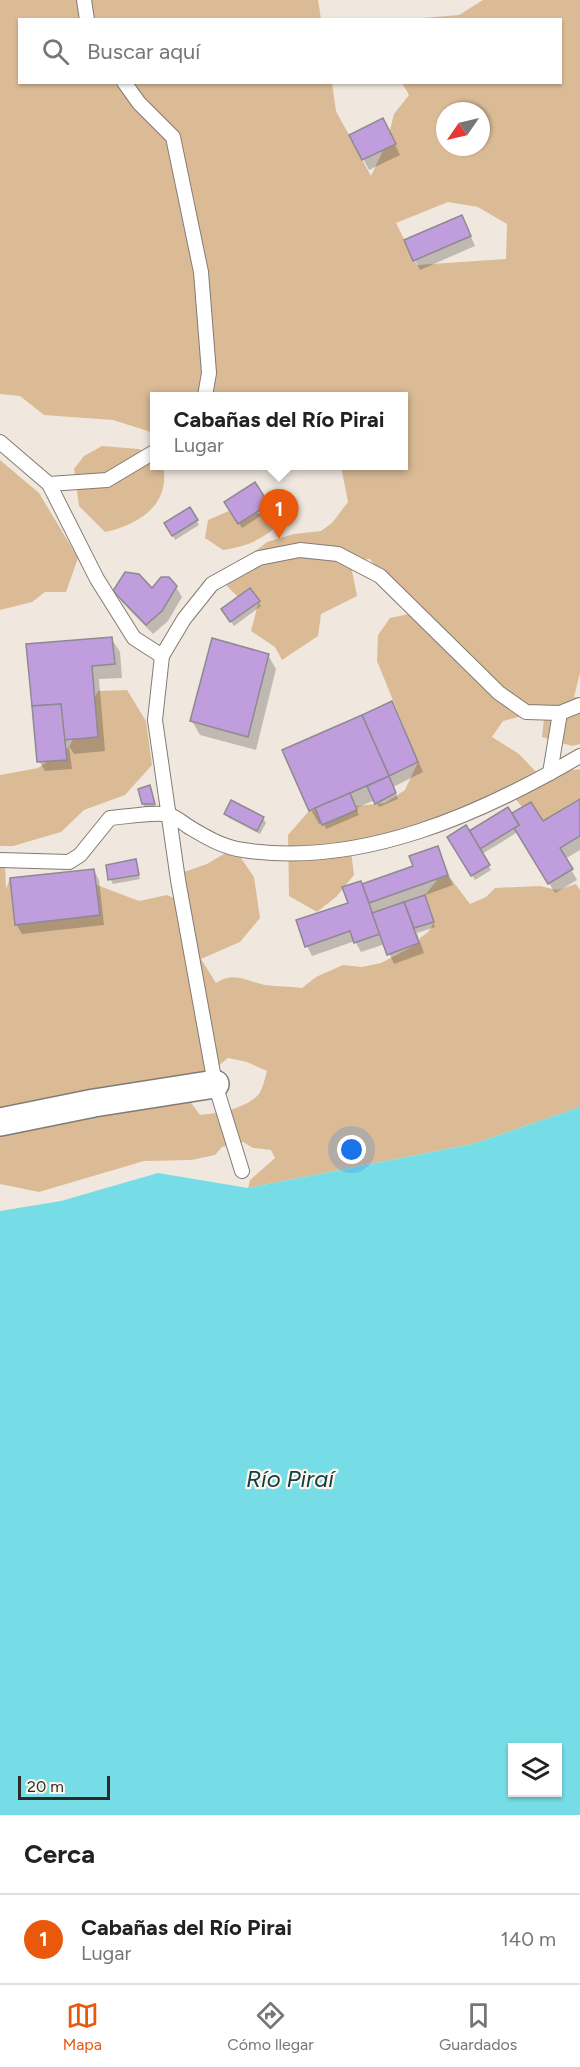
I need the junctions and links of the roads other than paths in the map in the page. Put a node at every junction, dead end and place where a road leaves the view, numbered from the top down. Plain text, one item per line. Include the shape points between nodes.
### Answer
1 (84, 0) edge
2 (87, 18) edge
3 (125, 84) edge
4 (206, 392) edge
5 (0, 442) edge
6 (150, 454) edge
7 (49, 484) junction
8 (162, 656) junction
9 (580, 705) edge
10 (560, 713) junction
11 (580, 756) edge
12 (550, 774) junction
13 (168, 814) junction
14 (0, 860) edge
15 (214, 1084) junction
16 (0, 1122) edge
17 (242, 1171) dead end

1 - 2 lane
3 - 4 lane via 173,137 201,272 209,373
5 - 7 lane
6 - 7 lane via 107,480
7 - 8 lane via 97,579 134,638
8 - 10 lane via 184,619 212,584 259,558 300,550 339,554 380,576 499,693 526,712
8 - 13 lane via 155,720
9 - 10 lane
10 - 12 lane
11 - 12 lane
12 - 13 lane via 431,826 367,846 276,855 232,848
13 - 14 lane via 110,818 80,855 69,862
13 - 15 lane
15 - 16 street
15 - 17 lane

